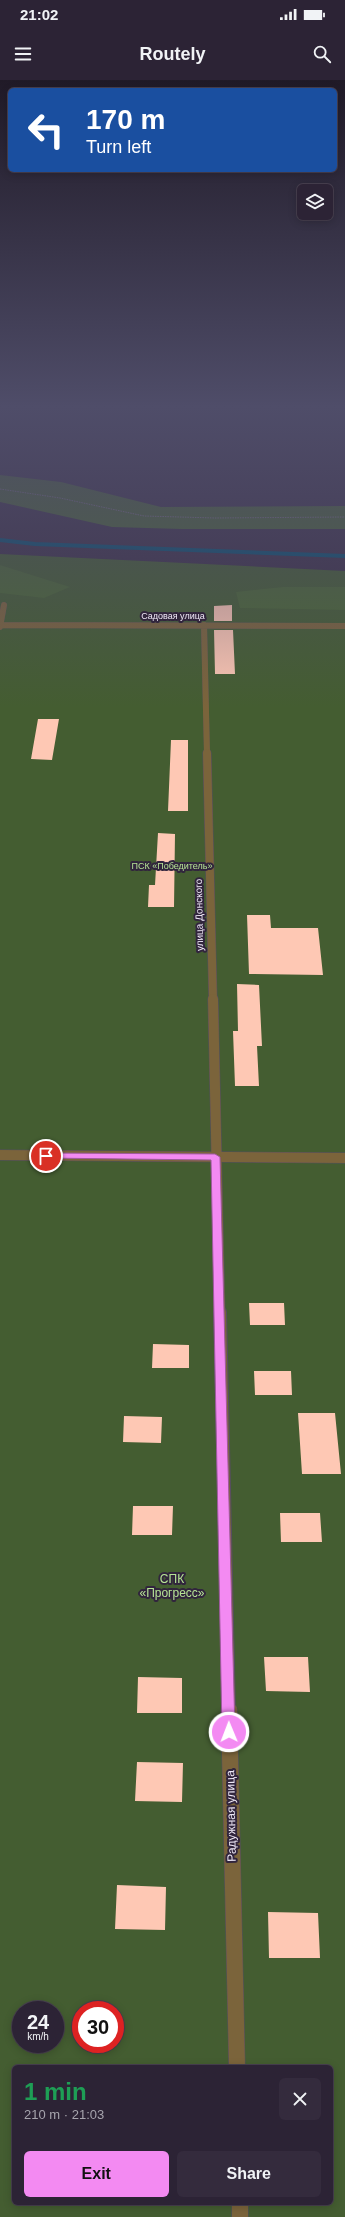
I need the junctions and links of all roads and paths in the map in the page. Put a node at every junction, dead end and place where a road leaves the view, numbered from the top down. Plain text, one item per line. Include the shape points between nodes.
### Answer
1 (110, 509) edge
2 (345, 517) edge
3 (4, 605) dead end
4 (204, 625) junction
5 (0, 626) edge
6 (345, 626) edge
7 (0, 1156) edge
8 (215, 1157) junction
9 (345, 1158) edge
10 (237, 2065) edge
11 (240, 2205) edge
12 (240, 2217) edge

1 - 2 path via 144,516
3 - 5 street
4 - 5 street, Садовая улица
4 - 6 street, Садовая улица
4 - 8 street, улица Донского
7 - 8 street
8 - 9 street
8 - 10 street, Радужная улица
11 - 12 street

